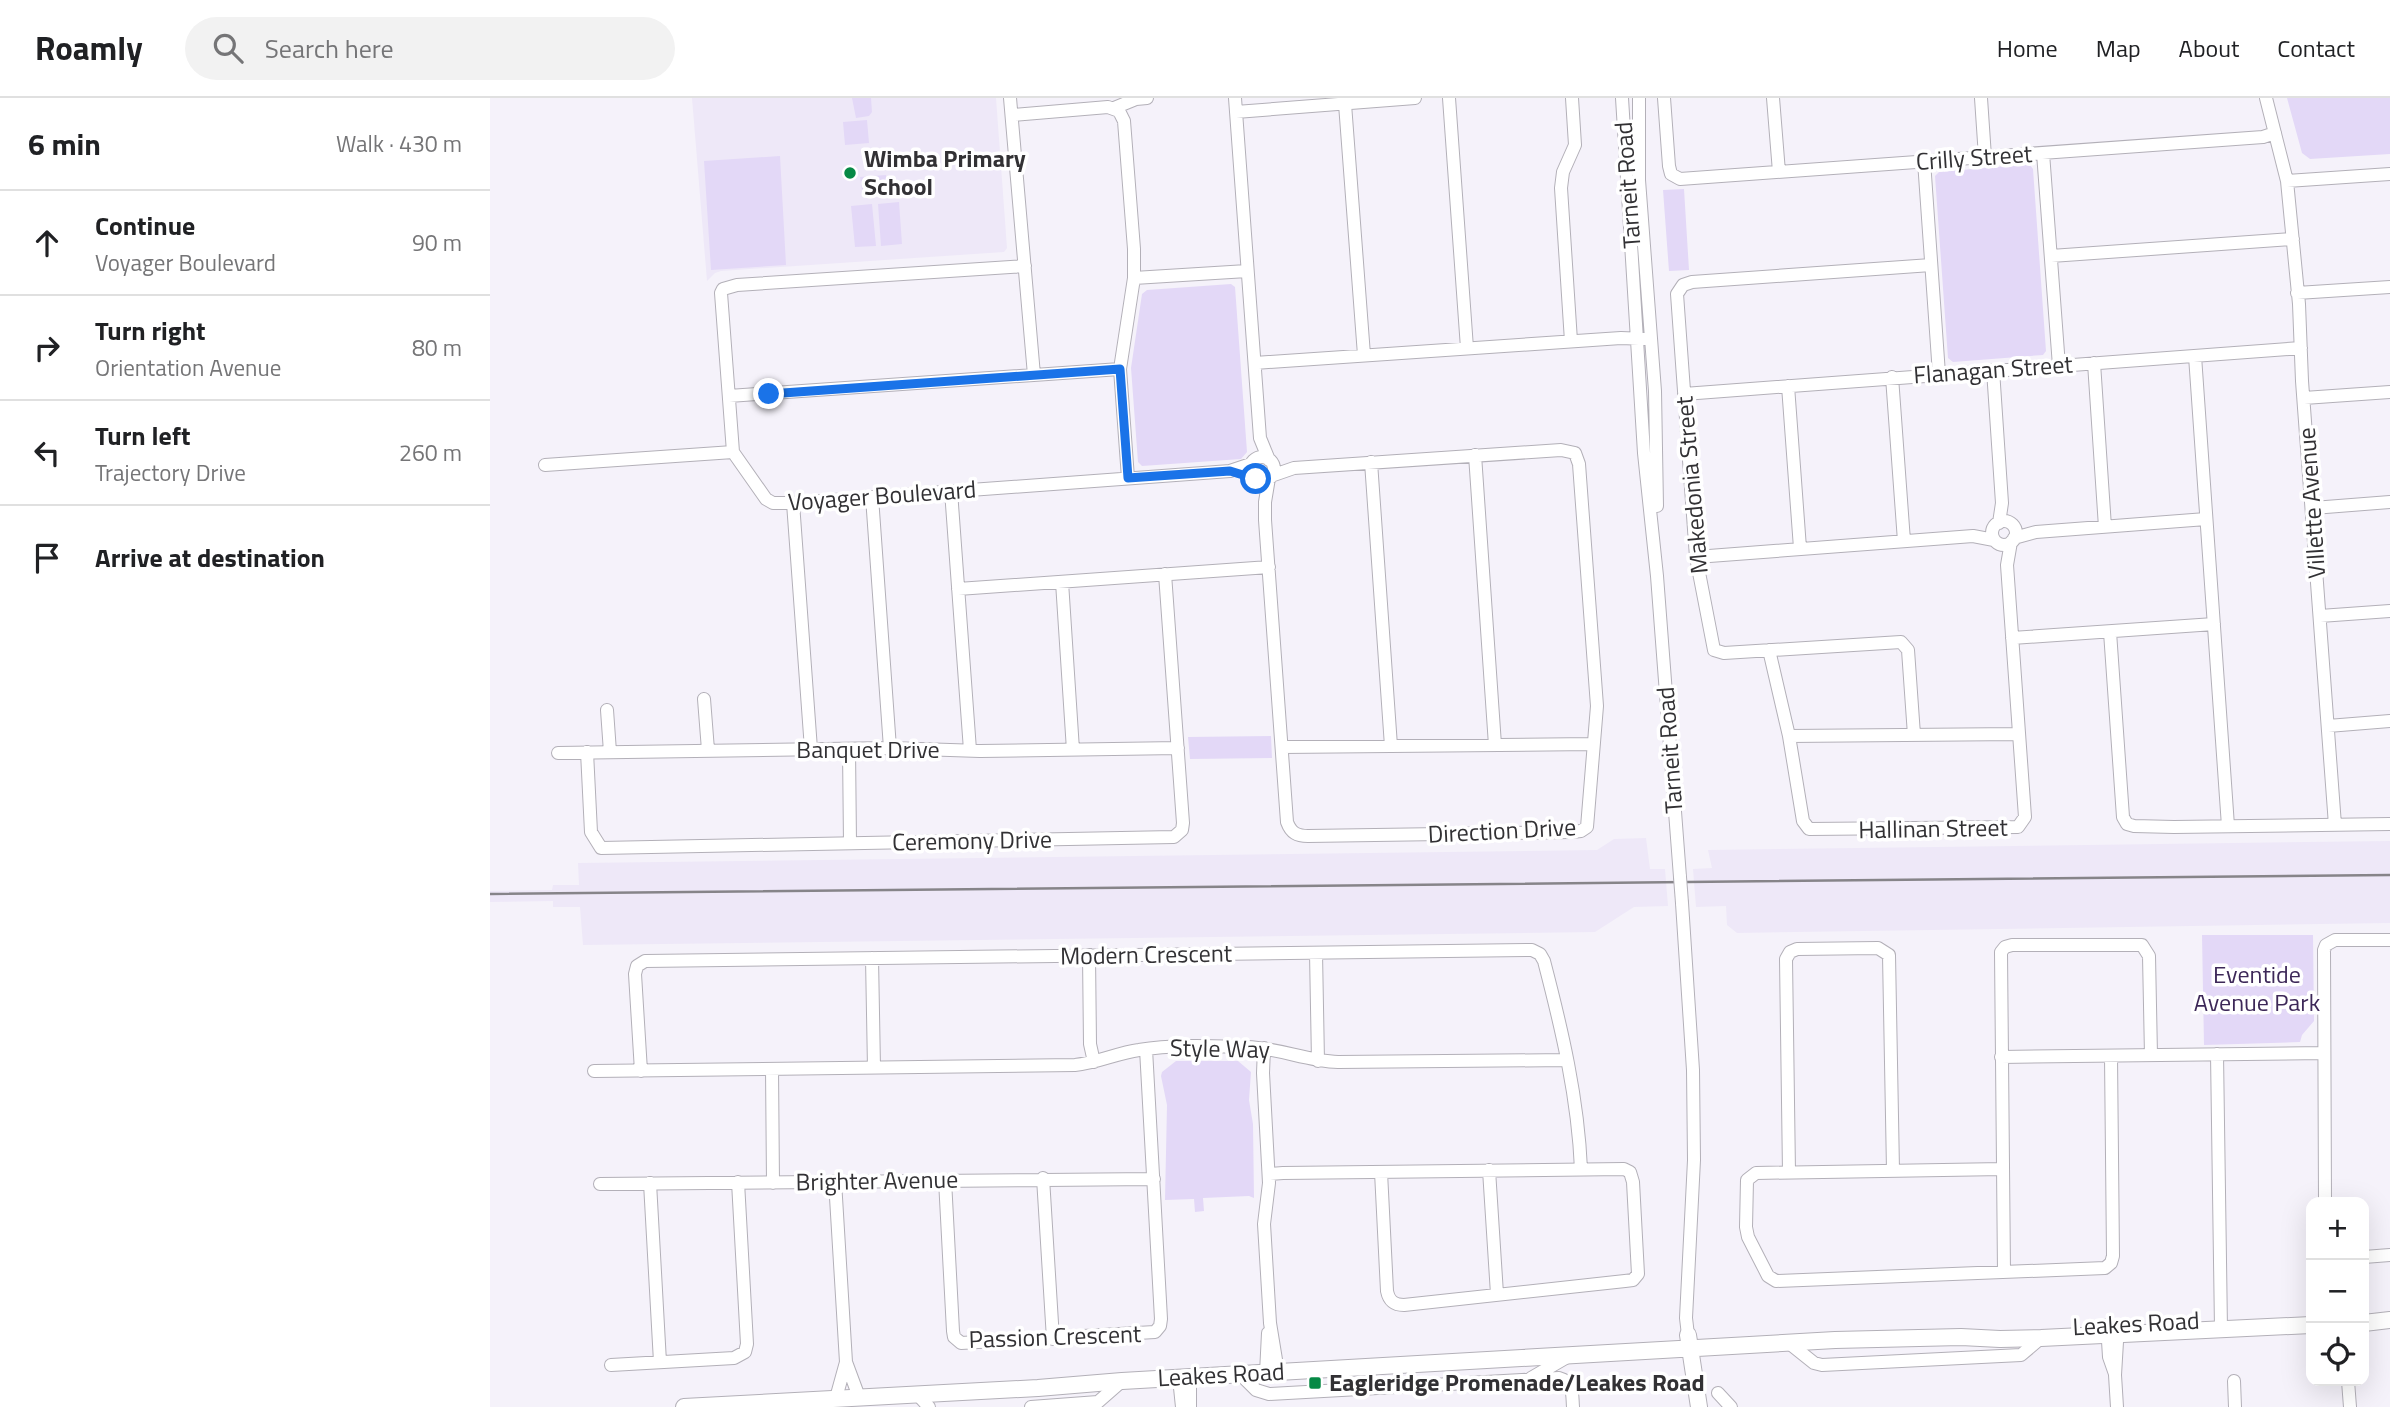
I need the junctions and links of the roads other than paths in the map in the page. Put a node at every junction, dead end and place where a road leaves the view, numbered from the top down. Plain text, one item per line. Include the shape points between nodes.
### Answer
1 (1010, 98) edge
2 (1147, 98) edge
3 (1235, 98) edge
4 (1415, 98) edge
5 (1449, 98) edge
6 (1572, 98) edge
7 (1622, 98) edge
8 (1639, 98) edge
9 (1664, 98) edge
10 (1773, 98) edge
11 (1981, 98) edge
12 (2266, 98) edge
13 (1345, 104) junction
14 (1114, 108) junction
15 (1236, 112) junction
16 (1012, 115) junction
17 (2275, 133) junction
18 (2043, 153) junction
19 (1986, 157) junction
20 (1924, 161) junction
21 (1779, 172) junction
22 (2390, 174) edge
23 (2287, 181) junction
24 (1642, 223) junction
25 (2293, 239) junction
26 (2051, 256) junction
27 (1931, 265) junction
28 (1025, 266) junction
29 (1248, 271) junction
30 (1134, 278) junction
31 (2390, 287) edge
32 (2297, 293) junction
33 (1637, 337) junction
34 (1571, 341) junction
35 (1467, 348) junction
36 (2301, 348) junction
37 (1652, 353) junction
38 (1364, 355) junction
39 (2195, 356) junction
40 (1255, 363) junction
41 (2094, 363) junction
42 (2059, 366) junction
43 (1120, 369) junction
44 (1993, 370) junction
45 (1939, 374) junction
46 (1034, 375) junction
47 (1892, 377) junction
48 (1788, 386) junction
49 (2390, 392) edge
50 (1684, 394) junction
51 (729, 396) junction
52 (2304, 398) junction
53 (1260, 438) junction
54 (733, 452) junction
55 (1475, 456) junction
56 (1270, 461) junction
57 (1371, 462) junction
58 (1252, 463) junction
59 (545, 465) dead end
60 (1294, 468) junction
61 (1230, 471) junction
62 (1128, 478) junction
63 (1263, 478) junction
64 (951, 491) junction
65 (872, 497) junction
66 (2390, 502) edge
67 (793, 503) junction
68 (2313, 508) junction
69 (2206, 519) junction
70 (2105, 527) junction
71 (2004, 533) junction
72 (1904, 541) junction
73 (1800, 548) junction
74 (1696, 557) junction
75 (1656, 562) junction
76 (1269, 567) junction
77 (1166, 574) junction
78 (1062, 582) junction
79 (958, 589) junction
80 (2390, 611) edge
81 (2320, 616) junction
82 (2214, 624) junction
83 (2110, 632) junction
84 (2012, 638) junction
85 (1769, 650) junction
86 (705, 699) dead end
87 (607, 710) dead end
88 (2390, 721) edge
89 (2328, 726) junction
90 (2019, 734) junction
91 (1914, 735) junction
92 (1789, 736) junction
93 (1495, 744) junction
94 (1593, 744) junction
95 (1391, 746) junction
96 (1282, 747) junction
97 (890, 748) junction
98 (1178, 748) junction
99 (811, 749) junction
100 (849, 749) junction
101 (708, 750) junction
102 (970, 750) junction
103 (1073, 750) junction
104 (587, 752) junction
105 (610, 752) junction
106 (558, 753) dead end
107 (2390, 824) edge
108 (2335, 825) junction
109 (2228, 826) junction
110 (850, 843) junction
111 (2390, 940) edge
112 (1316, 953) junction
113 (1089, 955) junction
114 (872, 958) junction
115 (1264, 1048) junction
116 (1146, 1049) junction
117 (2324, 1053) junction
118 (2217, 1054) junction
119 (2151, 1055) junction
120 (2111, 1056) junction
121 (2001, 1057) junction
122 (1318, 1060) junction
123 (1567, 1060) junction
124 (1094, 1062) junction
125 (874, 1068) junction
126 (772, 1069) junction
127 (594, 1071) dead end
128 (641, 1071) junction
129 (1581, 1169) junction
130 (2003, 1169) junction
131 (1489, 1170) junction
132 (1893, 1170) junction
133 (1381, 1172) junction
134 (1789, 1172) junction
135 (1269, 1174) junction
136 (1043, 1178) junction
137 (1154, 1179) junction
138 (945, 1180) junction
139 (835, 1181) junction
140 (738, 1182) junction
141 (650, 1183) junction
142 (773, 1183) junction
143 (600, 1184) dead end
144 (2325, 1197) edge
145 (2390, 1255) edge
146 (2369, 1257) edge
147 (2004, 1272) junction
148 (1497, 1294) junction
149 (2369, 1314) edge
150 (2390, 1315) edge
151 (2306, 1316) edge
152 (2390, 1320) edge
153 (2369, 1322) edge
154 (2221, 1324) junction
155 (2306, 1325) edge
156 (2113, 1330) junction
157 (1961, 1337) junction
158 (2041, 1338) junction
159 (1052, 1339) junction
160 (1689, 1341) junction
161 (1789, 1343) junction
162 (1572, 1355) junction
163 (660, 1362) junction
164 (846, 1362) junction
165 (611, 1365) dead end
166 (1272, 1372) junction
167 (1240, 1374) junction
168 (1184, 1377) junction
169 (1531, 1378) junction
170 (1122, 1381) junction
171 (2234, 1381) dead end
172 (2348, 1386) edge
173 (1718, 1393) dead end
174 (859, 1396) junction
175 (836, 1398) junction
176 (924, 1403) edge
177 (1698, 1405) edge
178 (684, 1407) edge
179 (1031, 1407) edge
180 (1182, 1407) edge
181 (1190, 1407) edge
182 (1573, 1407) edge
183 (1731, 1407) edge
184 (2117, 1407) edge
185 (2235, 1407) edge
186 (2350, 1407) edge

1 - 16 street
2 - 14 street
3 - 15 street
4 - 13 street
5 - 35 street
6 - 34 street via 1575,145 1560,187
7 - 33 street, Tarneit Road
8 - 24 street
9 - 21 street, Crilly Street via 1673,176
10 - 21 street
11 - 19 street
12 - 17 street, Villette Avenue
13 - 15 street
13 - 38 street
14 - 16 street
14 - 30 street via 1124,121
15 - 29 street
16 - 28 street
17 - 18 street, Crilly Street
17 - 23 street, Villette Avenue
18 - 19 street, Crilly Street
18 - 26 street
19 - 20 street, Crilly Street
20 - 21 street, Crilly Street
20 - 27 street
22 - 23 street
23 - 25 street, Villette Avenue
24 - 33 street via 1646,328
24 - 37 street
25 - 26 street
25 - 32 street, Villette Avenue
26 - 42 street
27 - 45 street
27 - 50 street, Makedonia Street via 1683,285 1677,299
28 - 46 street
28 - 51 street via 727,286 721,293
29 - 30 street
29 - 40 street
30 - 43 street
31 - 32 street
32 - 36 street, Villette Avenue
33 - 34 street
33 - 37 street via 1644,338
33 - 75 street, Tarneit Road
34 - 35 street
35 - 38 street
36 - 39 street, Flanagan Street
36 - 52 street, Villette Avenue
37 - 75 street
38 - 40 street
39 - 41 street, Flanagan Street
39 - 69 street
40 - 53 street
41 - 42 street, Flanagan Street
41 - 70 street
42 - 44 street, Flanagan Street
43 - 46 street
43 - 62 street
44 - 45 street, Flanagan Street
44 - 71 street
45 - 47 street, Flanagan Street
46 - 51 street
47 - 48 street, Flanagan Street
47 - 72 street
48 - 50 street, Flanagan Street
48 - 73 street
49 - 52 street
50 - 74 street, Makedonia Street
51 - 54 street
52 - 68 street, Villette Avenue
53 - 56 street
53 - 58 street
54 - 59 street via 687,461 589,468
54 - 67 street, Voyager Boulevard via 766,499
55 - 57 street
55 - 93 street
55 - 94 street, Direction Drive via 1567,450 1575,453 1580,464 1597,706
56 - 58 street via 1261,457
56 - 60 street
56 - 63 street via 1274,467
57 - 60 street
57 - 95 street
58 - 61 street, Voyager Boulevard
58 - 63 street via 1251,473
60 - 63 street
61 - 62 street, Voyager Boulevard
61 - 63 street, Voyager Boulevard
62 - 64 street, Voyager Boulevard
63 - 76 street
64 - 65 street, Voyager Boulevard
64 - 79 street
65 - 67 street, Voyager Boulevard
65 - 97 street
66 - 68 street
67 - 99 street
68 - 81 street, Villette Avenue
69 - 70 street
69 - 82 street
70 - 71 street
71 - 72 street
71 - 84 street, Hallinan Street
72 - 73 street
73 - 74 street
74 - 85 street, Makedonia Street via 1714,650
75 - 160 street, Tarneit Road, bridge via 1693,1070
76 - 77 street
76 - 96 street
77 - 78 street
77 - 98 street, Ceremony Drive
78 - 79 street
78 - 103 street
79 - 102 street
80 - 81 street
81 - 89 street, Villette Avenue
82 - 83 street
82 - 109 street
83 - 84 street
83 - 109 street via 2124,821 2133,826
84 - 90 street, Hallinan Street
85 - 91 street, Makedonia Street via 1901,642 1908,650
85 - 92 street, Hallinan Street
86 - 101 street
87 - 105 street
88 - 89 street
89 - 108 street, Villette Avenue
90 - 91 street
90 - 92 street, Hallinan Street via 2025,817 2021,825 2014,829 1947,830 1809,829 1802,816
91 - 92 street
93 - 94 street
93 - 95 street
94 - 96 street, Direction Drive via 1589,822 1581,831 1308,836 1293,833 1287,822
95 - 96 street
97 - 100 street, Banquet Drive
97 - 102 street, Banquet Drive
98 - 103 street, Banquet Drive
98 - 110 street, Ceremony Drive via 1183,823 1174,837
99 - 100 street, Banquet Drive
99 - 101 street, Banquet Drive
100 - 110 street
101 - 105 street, Banquet Drive
102 - 103 street, Banquet Drive
104 - 105 street, Banquet Drive
104 - 106 street, Banquet Drive
104 - 110 street, Ceremony Drive via 591,832 601,848
107 - 108 street
108 - 109 street
111 - 117 street via 2335,940 2326,945
112 - 113 street, Modern Crescent
112 - 122 street
112 - 123 street, Modern Crescent via 1535,951 1545,965
113 - 114 street, Modern Crescent
113 - 124 street
114 - 125 street
114 - 128 street, Modern Crescent via 642,962 635,974
115 - 116 street, Style Way
115 - 122 street, Style Way
115 - 135 street
116 - 124 street, Style Way
116 - 137 street, Passion Crescent
117 - 118 street
117 - 144 street
118 - 119 street
118 - 154 street
119 - 120 street
119 - 121 street via 2149,956 2144,946 2136,943 2005,947 2000,957
120 - 121 street
120 - 147 street via 2112,1260 2102,1268
121 - 130 street
122 - 123 street, Style Way
123 - 129 street, Modern Crescent via 1577,1107
124 - 125 street, Style Way
125 - 126 street, Style Way
126 - 128 street, Style Way
126 - 142 street
127 - 128 street, Style Way
129 - 131 street
129 - 148 street via 1627,1170 1633,1182 1639,1266 1635,1278
130 - 132 street
130 - 147 street
131 - 133 street
131 - 148 street
132 - 134 street
132 - 134 street via 1889,955 1878,948 1810,948 1793,950 1786,959
133 - 135 street
133 - 148 street via 1390,1300 1404,1305
134 - 147 street via 1759,1172 1748,1177 1746,1185 1745,1227 1773,1280
135 - 166 street via 1264,1224
136 - 137 street, Brighter Avenue
136 - 138 street, Brighter Avenue
136 - 159 street
137 - 159 street, Passion Crescent via 1159,1329 1150,1334
138 - 139 street, Brighter Avenue
138 - 159 street, Passion Crescent via 954,1337 966,1344
139 - 142 street, Brighter Avenue
139 - 164 street
140 - 141 street, Brighter Avenue
140 - 142 street, Brighter Avenue
140 - 163 street via 746,1348 738,1357
141 - 143 street, Brighter Avenue
141 - 163 street
145 - 146 street
149 - 150 main road
151 - 154 main road, Leakes Road
152 - 153 main road
154 - 155 main road, Leakes Road
154 - 156 main road, Leakes Road
156 - 157 main road, Leakes Road via 2009,1331
156 - 158 main road, Leakes Road
156 - 184 street
157 - 158 main road, Leakes Road
157 - 161 main road, Leakes Road
158 - 161 street, Leakes Road via 2021,1355 1822,1365
160 - 161 main road, Leakes Road
160 - 162 main road, Leakes Road
160 - 177 main road, Tarneit Road
162 - 166 main road, Leakes Road
162 - 169 street, Leakes Road
163 - 165 street
164 - 174 street
164 - 175 street
166 - 167 main road, Leakes Road
167 - 168 main road, Leakes Road
167 - 169 street via 1265,1394
168 - 170 main road, Leakes Road
168 - 180 street
168 - 181 street
169 - 182 street via 1566,1380
170 - 176 main road, Leakes Road
170 - 179 street, Leakes Road via 1098,1402
171 - 185 street
172 - 186 street
173 - 183 street
174 - 175 main road, Leakes Road
174 - 176 main road, Leakes Road
175 - 178 main road, Leakes Road

